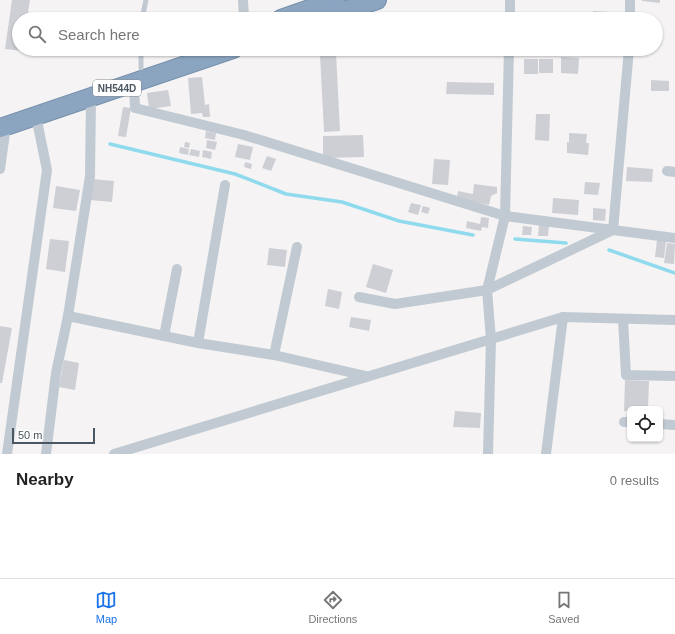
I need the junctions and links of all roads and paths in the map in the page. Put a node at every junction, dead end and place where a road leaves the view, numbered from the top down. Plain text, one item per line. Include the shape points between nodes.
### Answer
1 (146, 0) edge
2 (243, 0) edge
3 (335, 0) edge
4 (377, 0) edge
5 (510, 0) edge
6 (630, 0) edge
7 (313, 9) edge
8 (143, 12) edge
9 (244, 12) edge
10 (303, 12) edge
11 (510, 12) edge
12 (630, 12) edge
13 (140, 56) edge
14 (180, 56) edge
15 (207, 56) edge
16 (509, 56) edge
17 (628, 56) edge
18 (138, 75) junction
19 (91, 97) junction
20 (36, 116) junction
21 (2, 123) edge
22 (0, 169) edge
23 (225, 185) dead end
24 (505, 216) junction
25 (613, 230) junction
26 (675, 238) edge
27 (297, 247) dead end
28 (177, 269) dead end
29 (487, 290) junction
30 (359, 297) dead end
31 (68, 316) junction
32 (563, 317) junction
33 (623, 319) junction
34 (675, 320) edge
35 (164, 336) junction
36 (491, 339) junction
37 (198, 343) junction
38 (274, 355) junction
39 (675, 376) edge
40 (368, 377) junction
41 (663, 424) edge
42 (675, 425) edge
43 (7, 454) edge
44 (46, 454) edge
45 (114, 454) edge
46 (488, 454) edge
47 (546, 454) edge

1 - 8 lane
2 - 9 street
3 - 7 highway
4 - 7 highway
5 - 11 street
6 - 12 street
7 - 10 highway
13 - 18 lane
14 - 18 highway, NH544D
15 - 18 highway, NH544D
16 - 24 street
17 - 25 street
18 - 19 highway, NH544D
18 - 21 highway, NH544D
18 - 24 street via 135,108 244,135
19 - 20 highway, NH544D
19 - 31 street via 90,176
20 - 21 highway, NH544D
20 - 43 street via 46,170
21 - 22 street
23 - 37 street
24 - 25 street
24 - 29 street
25 - 26 street
25 - 29 street
27 - 38 street
28 - 35 street
29 - 30 street via 395,304
29 - 36 street
31 - 35 street
31 - 44 street via 56,373
32 - 33 street
32 - 36 street
32 - 47 street
33 - 34 street
33 - 39 street via 626,375
35 - 37 street
36 - 40 street
36 - 46 street
37 - 38 street
38 - 40 street
40 - 45 street
41 - 42 street

